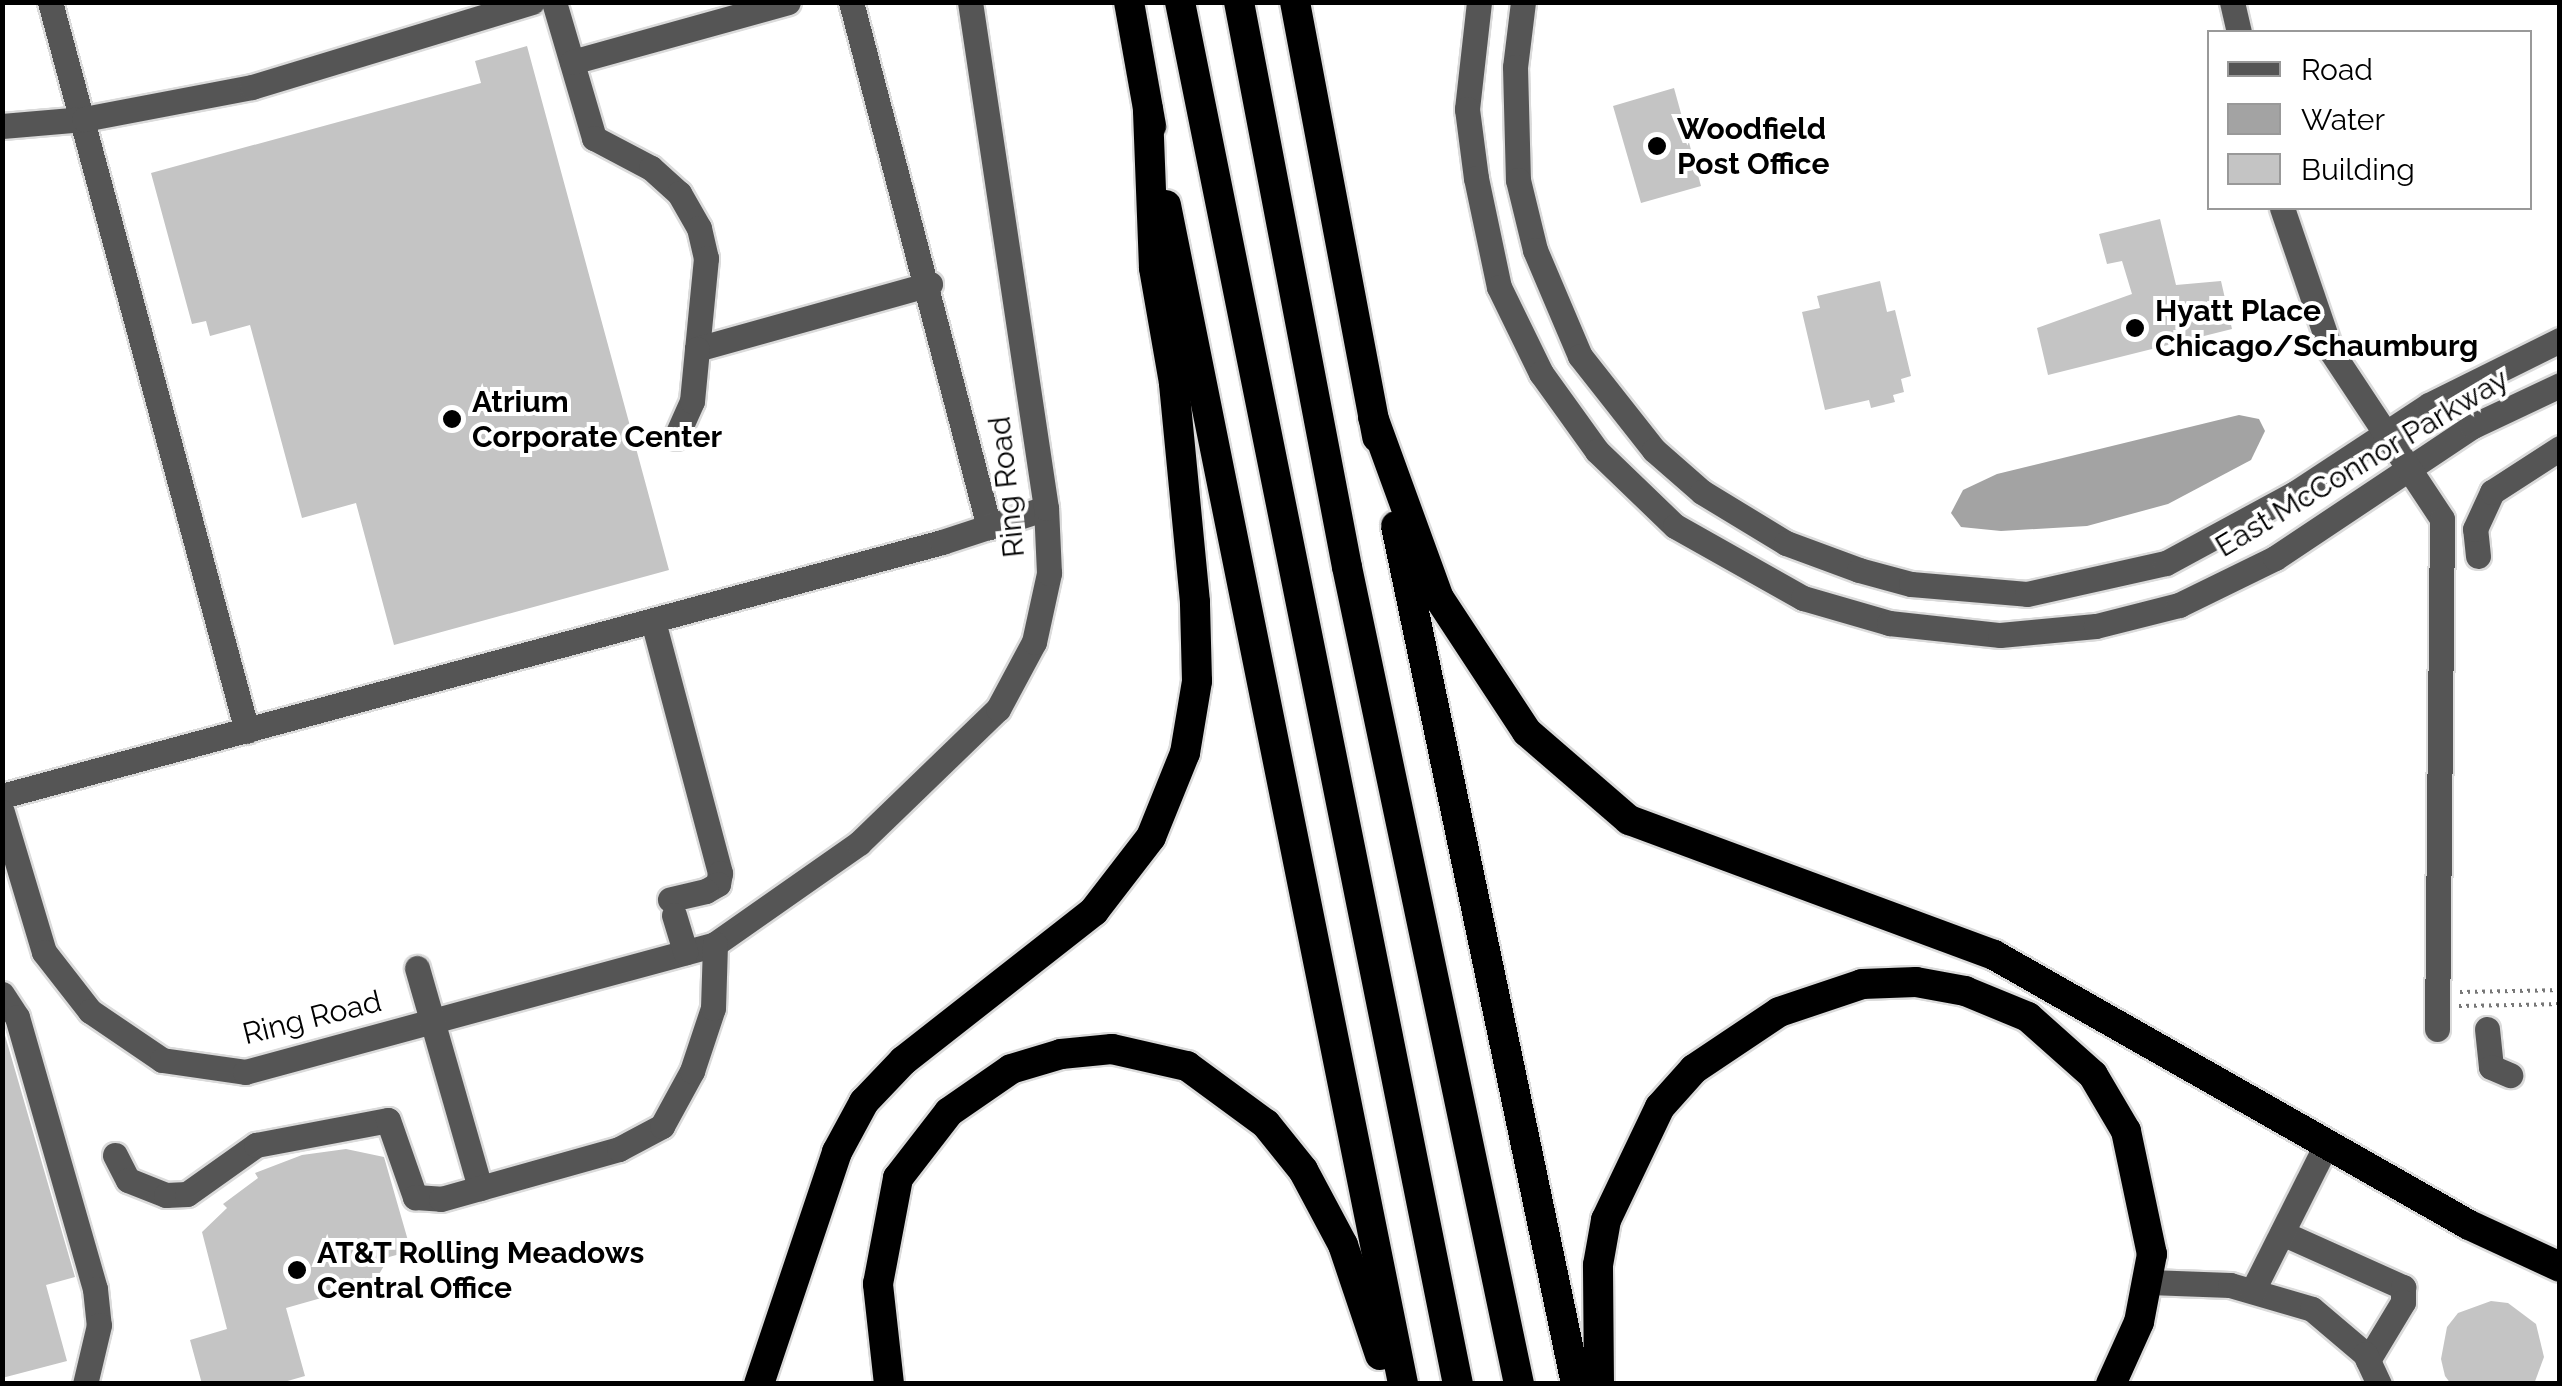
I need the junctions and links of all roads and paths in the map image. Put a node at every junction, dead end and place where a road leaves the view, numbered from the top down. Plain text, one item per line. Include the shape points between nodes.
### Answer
1 (50, 2) edge
2 (532, 2) edge
3 (554, 2) edge
4 (788, 2) edge
5 (851, 2) edge
6 (970, 2) edge
7 (1128, 2) edge
8 (1180, 2) edge
9 (1239, 2) edge
10 (1295, 2) edge
11 (1479, 2) edge
12 (1523, 2) edge
13 (2232, 2) edge
14 (2239, 30) edge
15 (572, 62) junction
16 (1148, 110) junction
17 (84, 119) junction
18 (2, 126) edge
19 (2283, 210) edge
20 (930, 284) junction
21 (2560, 340) edge
22 (696, 349) junction
23 (2560, 385) edge
24 (1373, 417) junction
25 (2385, 435) junction
26 (676, 437) dead end
27 (2560, 448) edge
28 (2407, 470) junction
29 (1046, 508) junction
30 (989, 527) junction
31 (2478, 556) dead end
32 (654, 621) junction
33 (247, 731) junction
34 (2, 796) edge
35 (2, 812) edge
36 (715, 944) junction
37 (684, 952) junction
38 (417, 968) dead end
39 (2546, 990) junction
40 (2560, 990) edge
41 (2, 994) edge
42 (2547, 1004) junction
43 (2560, 1004) edge
44 (432, 1021) junction
45 (2437, 1029) dead end
46 (2487, 1029) dead end
47 (2510, 1075) dead end
48 (2326, 1144) junction
49 (114, 1154) dead end
50 (480, 1188) junction
51 (2282, 1233) junction
52 (2560, 1267) edge
53 (2148, 1282) junction
54 (2253, 1290) junction
55 (2374, 1372) edge
56 (86, 1384) edge
57 (759, 1384) edge
58 (889, 1384) edge
59 (1390, 1384) edge
60 (1403, 1384) edge
61 (1458, 1384) edge
62 (1519, 1384) edge
63 (1576, 1384) edge
64 (1598, 1384) edge
65 (2111, 1384) edge

1 - 17 street
2 - 17 street via 252,88
3 - 15 street
4 - 15 street
5 - 20 street
6 - 29 street, Ring Road
7 - 16 highway
8 - 61 highway
9 - 62 highway via 1348,567
10 - 24 highway
11 - 28 street, East McConnor Parkway via 1467,109 1476,178 1499,287 1533,358 1597,451 1675,526 1802,598 1889,623 2000,636 2115,622 2179,606 2225,584
12 - 25 street, East McConnor Parkway via 1514,82 1518,180 1562,324 1654,450 1702,492 1786,544 1928,586 2027,594 2086,585 2207,545
13 - 14 street
15 - 22 street via 594,138 652,168 679,193 698,228 706,258
16 - 57 highway via 1154,268 1174,382 1195,602 1197,681 1185,753 1151,837 1094,910 902,1061 864,1102 837,1152
16 - 60 highway
17 - 18 street
17 - 33 street
19 - 25 street via 2318,322
20 - 22 street
20 - 30 street
21 - 25 street, East McConnor Parkway
22 - 26 street via 692,402
23 - 28 street, East McConnor Parkway via 2473,426
24 - 48 highway via 1438,598 1527,732 1582,786 1628,820 1696,848 1994,955
24 - 63 highway
25 - 28 street
27 - 31 street via 2492,492 2476,530
28 - 45 street via 2442,519
29 - 30 street
29 - 36 street, Ring Road via 1049,573 1034,642 998,709 859,843
30 - 32 street
32 - 33 street
32 - 37 street via 720,873 718,884 672,907
33 - 34 street
35 - 44 street, Ring Road via 44,952 90,1011 162,1060 245,1072
36 - 37 street, Ring Road
36 - 50 street via 714,1008 692,1071 662,1126 619,1149
37 - 44 street, Ring Road
38 - 44 street
39 - 40 path
39 - 42 path
39 - 42 path via 2459,992 2460,1006
41 - 56 street via 17,1016 95,1289 99,1325
42 - 43 path
44 - 50 street
46 - 47 street via 2491,1067
48 - 51 street
48 - 52 highway
49 - 50 street via 128,1180 166,1195 186,1194 256,1145 388,1120 415,1197 441,1199
51 - 54 street
51 - 55 street via 2394,1278 2403,1288
53 - 54 street via 2196,1280
53 - 64 highway via 2152,1254 2137,1158 2113,1107 2074,1054 2028,1016 1965,991 1916,982 1862,984 1749,1027 1660,1106 1606,1220 1598,1265
53 - 65 highway via 2139,1322
54 - 55 street via 2312,1310
58 - 59 highway via 878,1284 898,1178 949,1112 1011,1068 1112,1049 1187,1066 1274,1132 1343,1245

